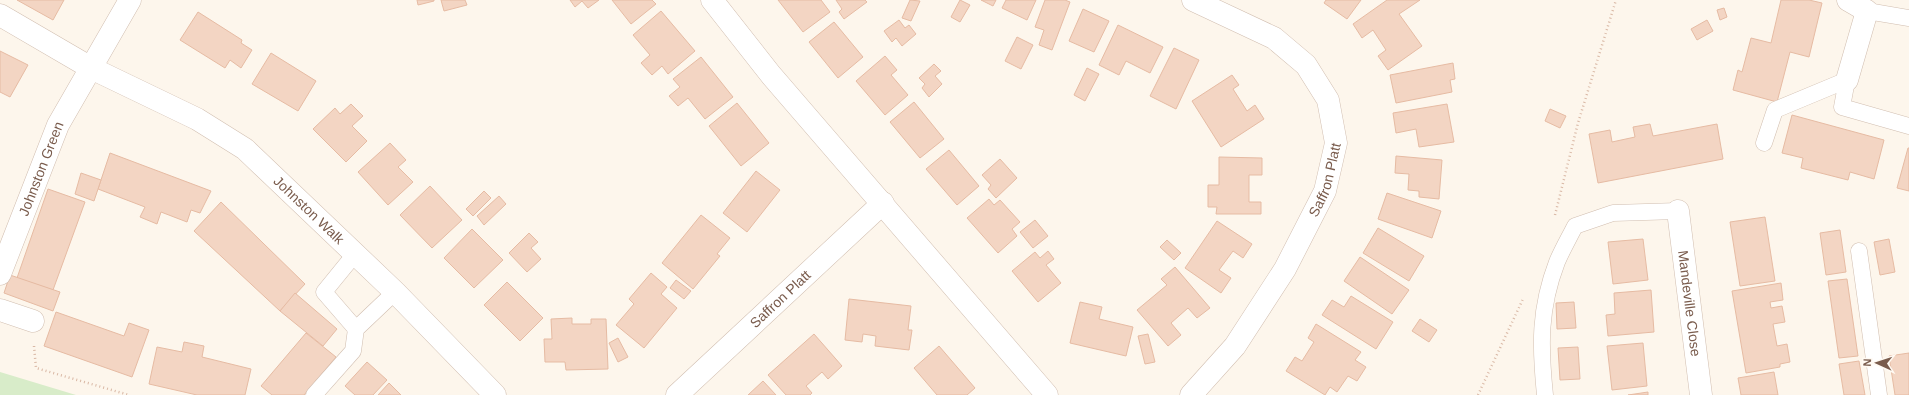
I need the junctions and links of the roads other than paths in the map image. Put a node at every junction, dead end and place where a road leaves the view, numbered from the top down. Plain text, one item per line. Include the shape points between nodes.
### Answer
1 (130, 0) edge
2 (712, 0) edge
3 (1193, 0) edge
4 (1848, 0) edge
5 (1866, 11) junction
6 (0, 15) edge
7 (1909, 18) edge
8 (91, 68) junction
9 (1847, 80) junction
10 (1909, 126) edge
11 (1764, 143) dead end
12 (883, 203) junction
13 (1678, 211) joint
14 (1859, 252) dead end
15 (355, 254) junction
16 (0, 274) edge
17 (395, 292) junction
18 (0, 310) edge
19 (33, 321) road end
20 (356, 329) junction
21 (314, 395) edge
22 (495, 395) edge
23 (677, 395) edge
24 (1046, 395) edge
25 (1191, 395) edge
26 (1545, 395) edge
27 (1701, 395) edge
28 (1879, 395) edge

1 - 8 street, Johnston Green
2 - 12 street via 771,75
3 - 25 street, Saffron Platt via 1274,38 1306,65 1328,100 1336,144 1325,191 1285,269 1235,346
4 - 5 street
5 - 7 lane
5 - 9 street
6 - 8 street, Johnston Walk
8 - 15 street, Johnston Walk via 197,119 245,149
8 - 16 street, Johnston Green via 58,125
9 - 10 lane via 1842,107
9 - 11 lane via 1775,110
12 - 23 street, Saffron Platt
12 - 24 street
13 - 26 lane via 1613,213 1575,226 1557,261 1544,304 1540,348
13 - 27 street, Mandeville Close
14 - 28 lane
15 - 17 street, Johnston Walk
15 - 20 lane via 324,292
17 - 20 lane
17 - 22 street, Johnston Walk
18 - 19 street
20 - 21 lane via 353,351

